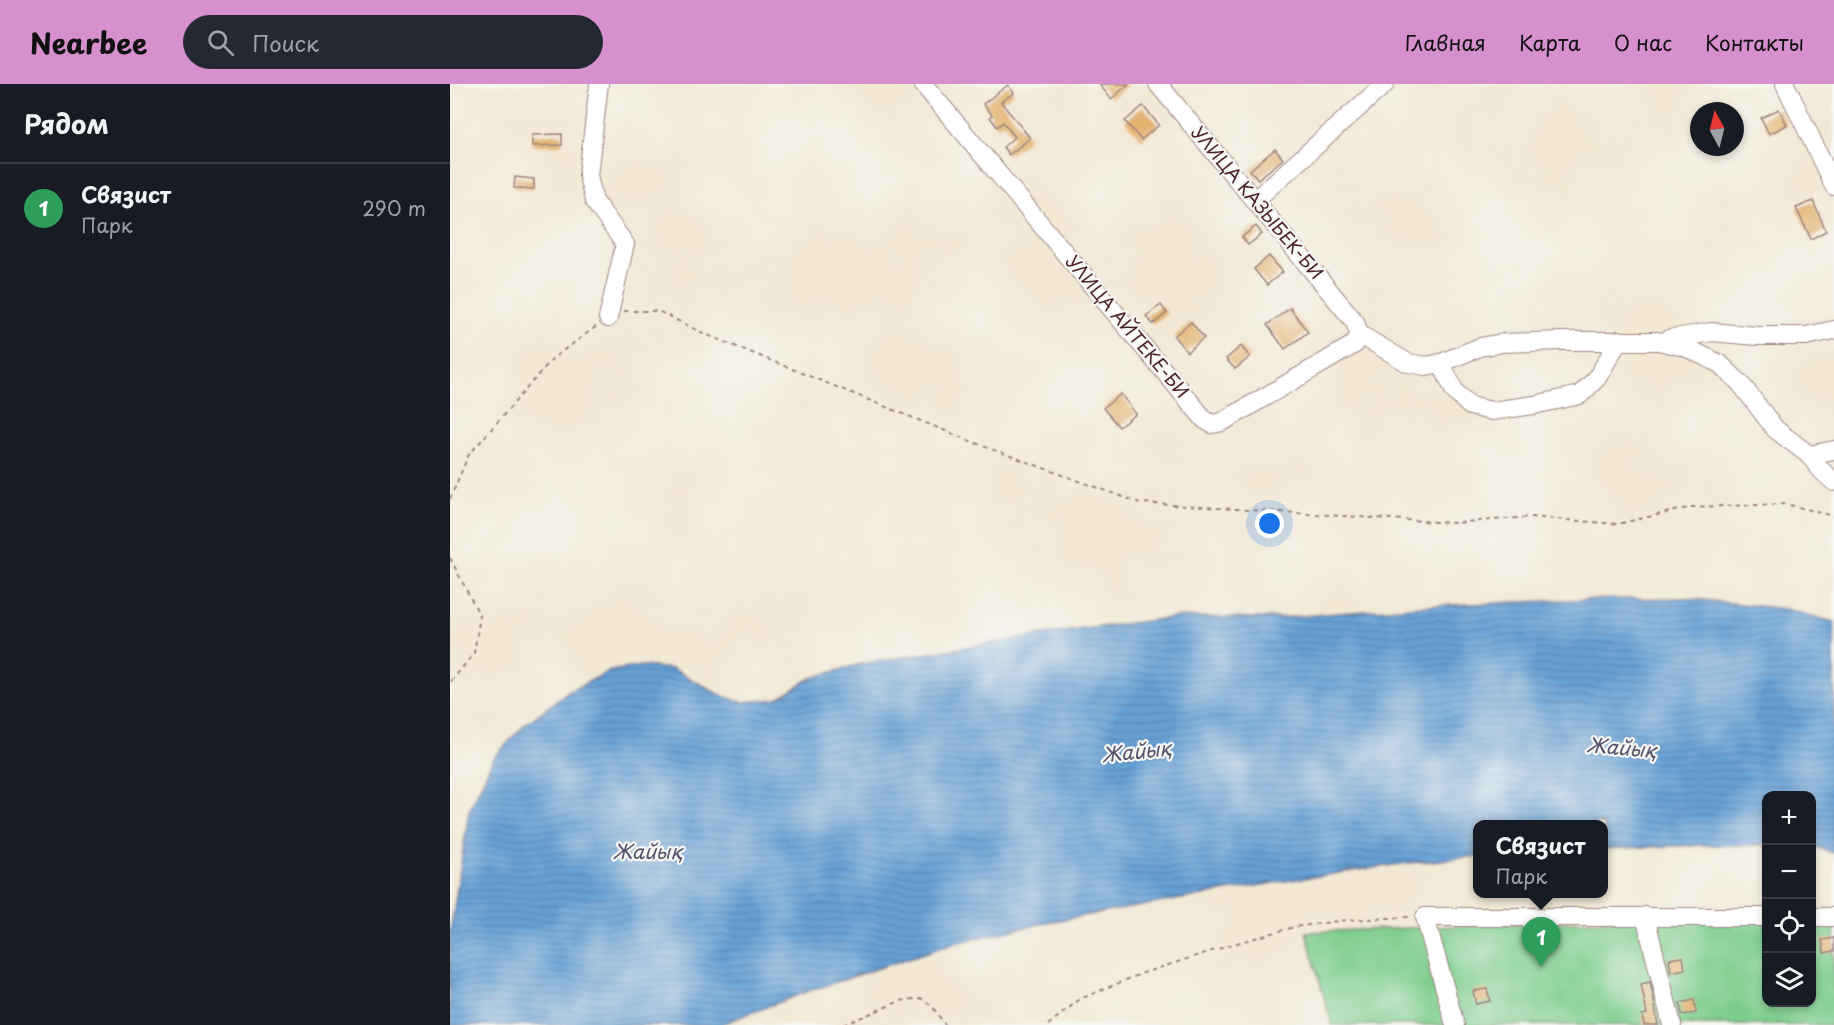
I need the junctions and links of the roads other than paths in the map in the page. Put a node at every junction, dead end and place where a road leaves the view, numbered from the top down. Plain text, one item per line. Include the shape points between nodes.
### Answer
1 (599, 84) edge
2 (923, 84) edge
3 (1158, 84) edge
4 (1385, 84) edge
5 (1785, 84) edge
6 (1834, 186) edge
7 (1255, 200) junction
8 (608, 318) road end
9 (1357, 328) junction
10 (1834, 330) edge
11 (1619, 340) junction
12 (1658, 341) junction
13 (1441, 363) junction
14 (1834, 450) edge
15 (1809, 455) junction
16 (1834, 482) edge
17 (1645, 916) junction
18 (1762, 917) edge
19 (1816, 917) edge
20 (1834, 917) edge
21 (1455, 1025) edge
22 (1672, 1025) edge

1 - 8 street via 588,176 594,201 625,244
2 - 9 street, УЛИЦА АЙТЕКЕ-БИ via 1212,424 1222,422 1355,344
3 - 7 street, УЛИЦА КАЗЫБЕК-БИ
4 - 7 street
5 - 6 street
7 - 9 street, УЛИЦА КАЗЫБЕК-БИ
9 - 13 street via 1408,363
10 - 12 street via 1806,336 1711,332
11 - 12 street
11 - 13 street via 1502,344 1480,347
11 - 13 street via 1597,378 1580,395 1492,411 1470,406 1455,392
12 - 15 street via 1685,346 1720,364 1741,384 1775,429
14 - 15 street
15 - 16 street
17 - 18 street
17 - 21 street via 1425,917
17 - 22 street
19 - 20 street

